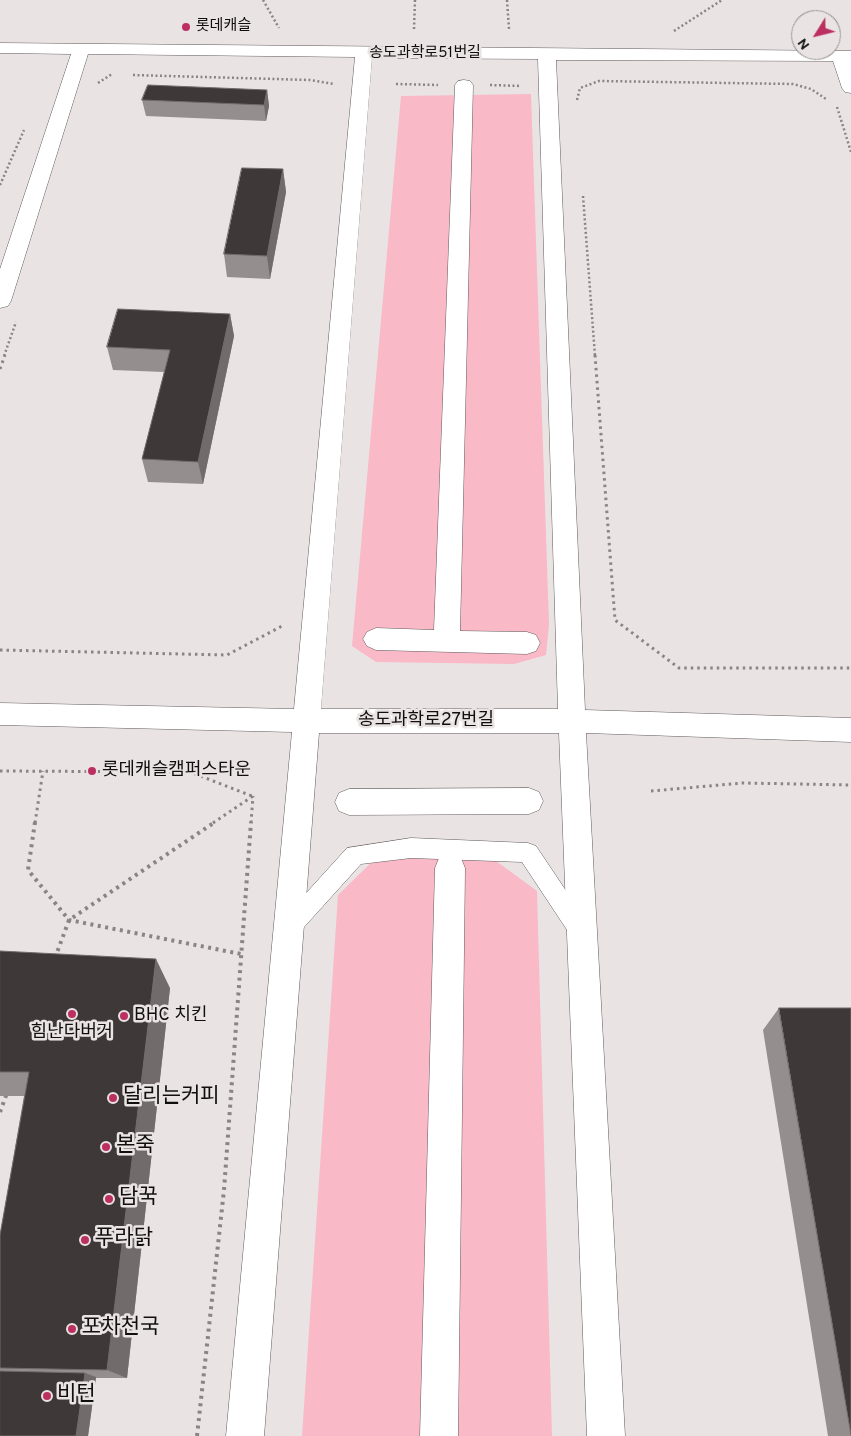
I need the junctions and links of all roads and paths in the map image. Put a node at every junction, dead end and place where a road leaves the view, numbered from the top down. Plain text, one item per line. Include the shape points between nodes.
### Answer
1 (263, 0) edge
2 (415, 0) edge
3 (507, 0) edge
4 (722, 0) edge
5 (279, 28) dead end
6 (414, 30) dead end
7 (509, 32) dead end
8 (670, 34) dead end
9 (0, 48) edge
10 (81, 49) junction
11 (364, 53) junction
12 (547, 54) junction
13 (846, 56) edge
14 (121, 74) dead end
15 (131, 75) dead end
16 (95, 85) dead end
17 (340, 85) dead end
18 (464, 85) dead end
19 (851, 88) edge
20 (576, 107) dead end
21 (27, 124) dead end
22 (851, 152) edge
23 (0, 184) edge
24 (582, 186) dead end
25 (0, 301) edge
26 (18, 316) dead end
27 (0, 369) edge
28 (287, 624) dead end
29 (376, 639) dead end
30 (447, 641) junction
31 (527, 643) dead end
32 (0, 650) edge
33 (851, 668) edge
34 (0, 714) edge
35 (305, 721) junction
36 (572, 721) junction
37 (851, 730) edge
38 (0, 771) edge
39 (43, 771) junction
40 (851, 786) edge
41 (651, 790) dead end
42 (253, 796) junction
43 (529, 801) dead end
44 (349, 802) dead end
45 (450, 868) dead end
46 (69, 920) junction
47 (288, 929) junction
48 (582, 933) junction
49 (241, 954) junction
50 (52, 966) edge
51 (10, 1084) edge
52 (0, 1112) edge
53 (197, 1436) edge
54 (245, 1436) edge
55 (439, 1436) edge
56 (606, 1436) edge

1 - 5 path
2 - 6 path
3 - 7 path
4 - 8 path
9 - 10 street, 송도과학로51번길
10 - 11 street, 송도과학로51번길
10 - 25 street
11 - 12 street, 송도과학로51번길
11 - 35 street
12 - 13 street, 송도과학로51번길
12 - 36 street
13 - 19 street
14 - 16 path via 112,74
15 - 17 path via 310,80
18 - 30 street
20 - 22 path via 580,88 599,81 793,84 812,90 837,106
21 - 23 path
24 - 33 path via 615,620 679,668
26 - 27 path
28 - 32 path via 227,655
29 - 30 street
30 - 31 street
34 - 35 street, 송도과학로27번길
35 - 36 street, 송도과학로27번길
35 - 47 street
36 - 37 street, 송도과학로27번길
36 - 48 street
38 - 39 path
39 - 42 path via 190,772
39 - 46 path via 28,870
40 - 41 path via 743,783
42 - 46 path
42 - 49 path
43 - 44 street
45 - 55 street
46 - 49 path
46 - 50 path
47 - 48 lane via 355,855 411,848 528,853
47 - 54 street
48 - 56 street
49 - 53 path via 224,1190
51 - 52 path

